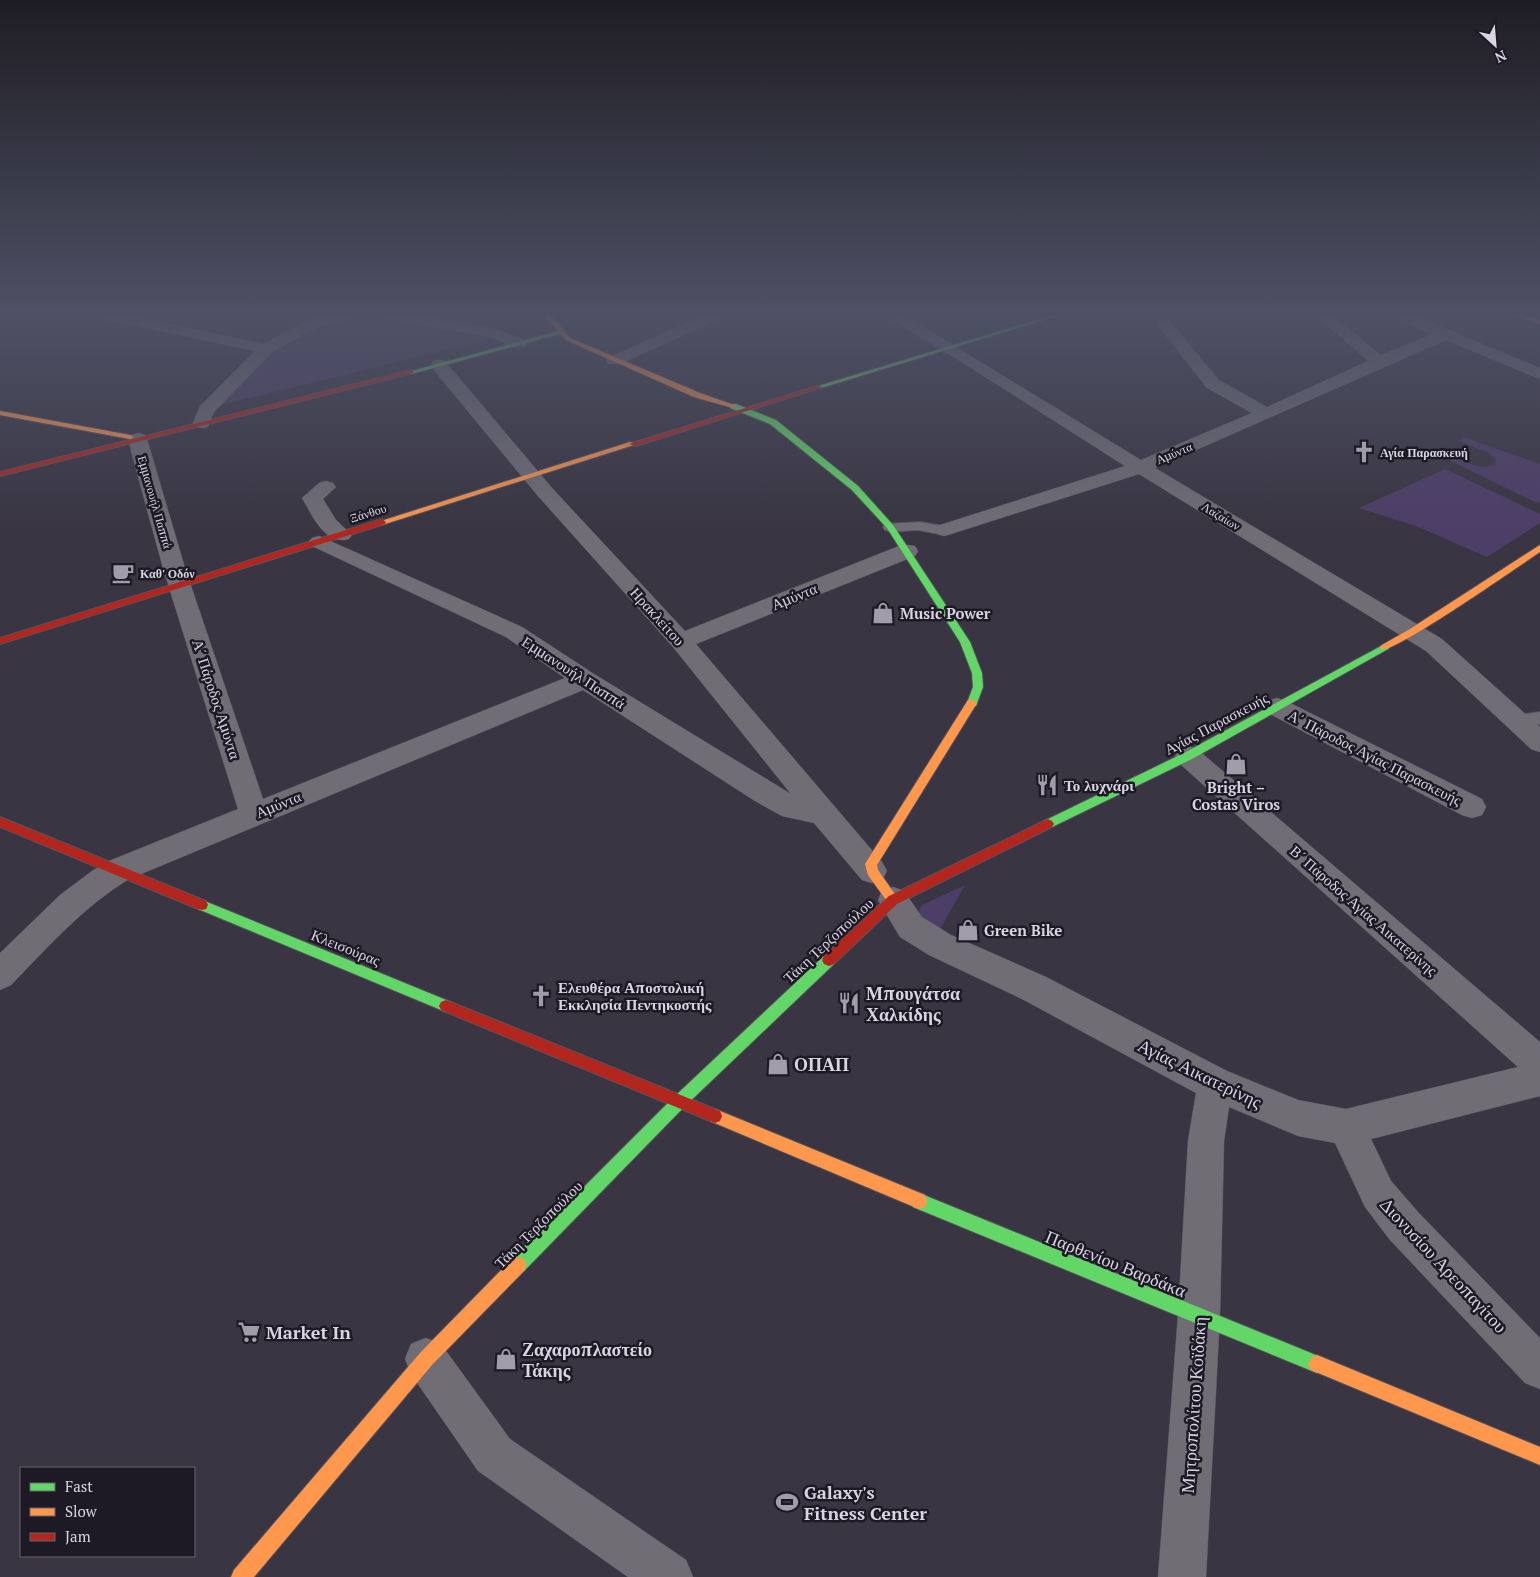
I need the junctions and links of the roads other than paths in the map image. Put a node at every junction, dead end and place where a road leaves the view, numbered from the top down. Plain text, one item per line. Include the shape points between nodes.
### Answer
1 (231, 385) edge
2 (359, 385) edge
3 (456, 385) edge
4 (672, 385) edge
5 (826, 385) edge
6 (1007, 385) edge
7 (1214, 385) edge
8 (1329, 385) edge
9 (744, 409) junction
10 (0, 413) edge
11 (1266, 414) junction
12 (202, 423) junction
13 (138, 439) junction
14 (1140, 468) junction
15 (0, 474) edge
16 (532, 475) junction
17 (326, 486) dead end
18 (890, 528) junction
19 (944, 530) joint
20 (342, 535) junction
21 (318, 542) junction
22 (1540, 548) edge
23 (907, 551) junction
24 (180, 585) junction
25 (1413, 631) junction
26 (681, 640) junction
27 (0, 641) edge
28 (585, 680) junction
29 (1277, 706) junction
30 (1529, 720) edge
31 (1540, 742) edge
32 (1188, 756) junction
33 (1472, 807) dead end
34 (822, 813) junction
35 (254, 814) junction
36 (0, 822) edge
37 (119, 870) junction
38 (872, 871) junction
39 (892, 900) junction
40 (0, 975) edge
41 (1540, 1064) edge
42 (1540, 1079) edge
43 (1215, 1084) junction
44 (680, 1102) junction
45 (1346, 1127) junction
46 (1198, 1315) junction
47 (426, 1359) junction
48 (1540, 1368) edge
49 (1540, 1456) edge
50 (241, 1577) edge
51 (669, 1577) edge
52 (1182, 1577) edge

1 - 12 street via 206,410
2 - 12 main road
3 - 16 street, Ηρακλείτου
4 - 9 main road
5 - 9 main road, Ξάνθου
6 - 14 street, Λαζαίων
7 - 11 street
8 - 11 street, Αμύντα
9 - 16 main road, Ξάνθου
9 - 18 main road via 773,422 817,456 855,488
10 - 13 main road, Εμμανουήλ Παππά
11 - 14 street, Αμύντα
12 - 13 main road
13 - 15 main road
13 - 24 street, Εμμανουήλ Παππά
14 - 19 street, Αμύντα
14 - 25 street, Λαζαίων
16 - 20 main road, Ξάνθου
16 - 26 street, Ηρακλείτου
17 - 20 street via 312,498 328,524
18 - 19 lane, Αμύντα via 920,526
18 - 23 main road
20 - 21 main road, Ξάνθου
21 - 24 main road, Ξάνθου
21 - 28 street, Εμμανουήλ Παππά via 514,632
22 - 25 main road, Αγίας Παρασκευής
23 - 26 street, Αμύντα
23 - 38 main road via 965,642 978,687 974,700 871,864
24 - 27 main road, Ξάνθου
24 - 35 street, Α΄ Πάροδος Αμύντα
25 - 29 main road, Αγίας Παρασκευής
25 - 30 street, Λαζαίων
26 - 34 street, Ηρακλείτου
28 - 34 street, Εμμανουήλ Παππά via 765,793 792,808
28 - 35 street, Αμύντα
29 - 32 main road, Αγίας Παρασκευής
29 - 33 street, Α΄ Πάροδος Αγίας Παρασκευής
30 - 31 street, Λαζαίων
32 - 39 main road, Αγίας Παρασκευής
32 - 41 street, Β΄ Πάροδος Αγίας Αικατερίνης
34 - 38 street, Ηρακλείτου
35 - 37 street, Αμύντα
36 - 37 main road, Κλεισούρας
37 - 40 street, Αμύντα via 84,893
37 - 44 main road, Κλεισούρας
38 - 39 main road, Τάκη Τερζοπούλου
39 - 43 street, Αγίας Αικατερίνης via 911,927 940,945 1034,988
39 - 44 main road, Τάκη Τερζοπούλου
42 - 45 street, Αγίας Αικατερίνης
43 - 45 street, Αγίας Αικατερίνης via 1298,1118
43 - 46 street, Μητροπολίτου Κοϊδάκη via 1206,1141
44 - 46 main road, Παρθενίου Βαρδάκα
44 - 47 main road, Τάκη Τερζοπούλου
45 - 48 street, Διονυσίου Αρεοπαγίτου via 1378,1194
46 - 49 main road, Παρθενίου Βαρδάκα
46 - 52 street, Μητροπολίτου Κοϊδάκη
47 - 50 main road, Τάκη Τερζοπούλου
47 - 51 street via 494,1455

